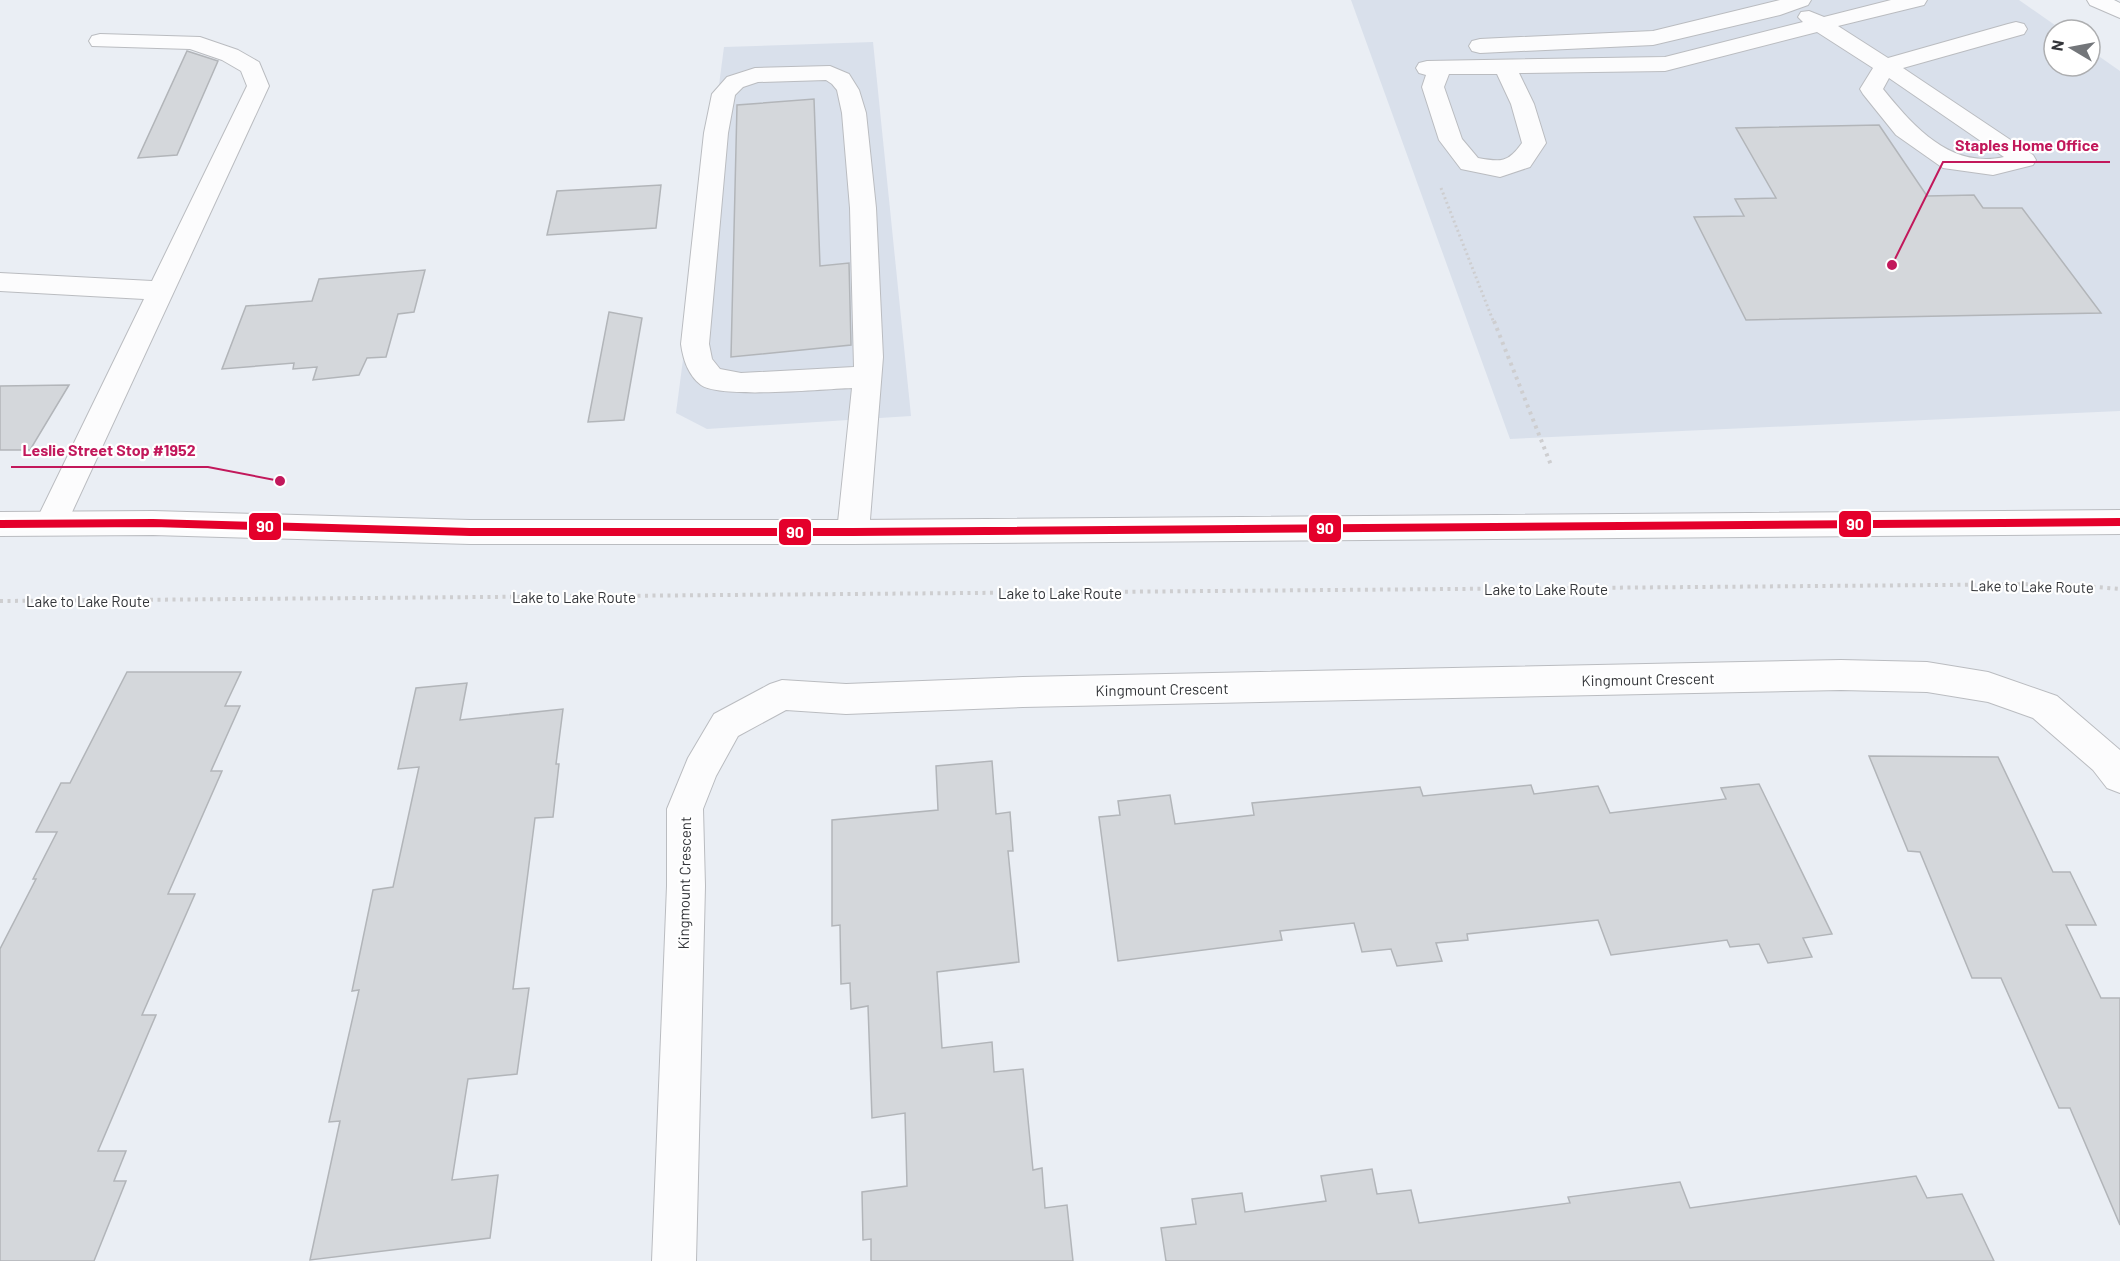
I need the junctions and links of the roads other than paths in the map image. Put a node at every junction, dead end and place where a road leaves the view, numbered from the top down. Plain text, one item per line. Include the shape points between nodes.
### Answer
1 (1916, 0) edge
2 (2098, 0) edge
3 (1790, 1) edge
4 (2120, 12) edge
5 (1821, 25) junction
6 (2016, 29) dead end
7 (100, 42) dead end
8 (1465, 46) dead end
9 (1885, 66) junction
10 (1505, 68) junction
11 (0, 282) edge
12 (161, 291) junction
13 (868, 377) junction
14 (2120, 522) edge
15 (51, 523) junction
16 (0, 524) edge
17 (853, 532) junction
18 (2120, 777) edge
19 (674, 1261) edge

1 - 5 main road
2 - 4 main road
3 - 5 main road
3 - 8 main road via 1763,13 1653,39
5 - 9 main road
5 - 10 main road via 1665,64
6 - 9 main road
7 - 12 main road via 192,42 251,67 258,86
9 - 9 main road via 1947,106 2024,160 1993,167 1952,163 1904,130 1871,89
10 - 10 main road via 1515,84 1534,143 1521,162 1500,169 1470,164 1451,140 1433,87 1434,68
11 - 12 main road
12 - 15 main road
13 - 13 main road via 863,208 854,113 848,90 841,79 830,73 755,75 735,82 724,94 716,133 695,344 698,362 711,378 741,382
13 - 17 main road
14 - 17 main road
15 - 16 main road
15 - 17 main road via 470,532
18 - 19 main road, Kingmount Crescent via 2106,759 2045,707 1988,687 1928,677 1793,676 1046,691 846,699 782,695 726,725 701,769 685,809

